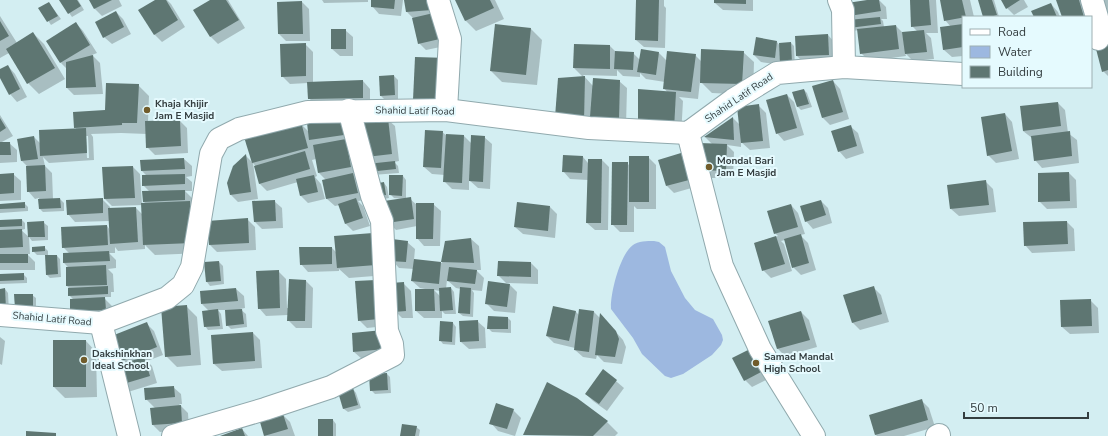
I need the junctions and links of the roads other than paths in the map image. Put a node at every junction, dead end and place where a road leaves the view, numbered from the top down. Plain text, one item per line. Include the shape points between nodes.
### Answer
1 (438, 0) edge
2 (839, 0) edge
3 (1092, 0) edge
4 (1099, 38) edge
5 (844, 67) junction
6 (962, 74) edge
7 (349, 110) junction
8 (446, 110) junction
9 (688, 133) junction
10 (0, 315) edge
11 (101, 323) junction
12 (129, 436) edge
13 (173, 436) edge
14 (814, 436) edge

1 - 8 street via 450,39
2 - 5 street via 843,10
3 - 4 street
5 - 6 street, Shahid Latif Road
5 - 9 street, Shahid Latif Road via 777,72
7 - 8 street, Shahid Latif Road
7 - 11 street, Shahid Latif Road via 308,112 239,129 220,139 211,154 192,267 183,285 167,298
7 - 13 street via 372,196 382,221 387,331 393,355 331,386 265,409
8 - 9 street, Shahid Latif Road via 589,128
9 - 14 street via 722,266 760,349
10 - 11 street, Shahid Latif Road
11 - 12 street

